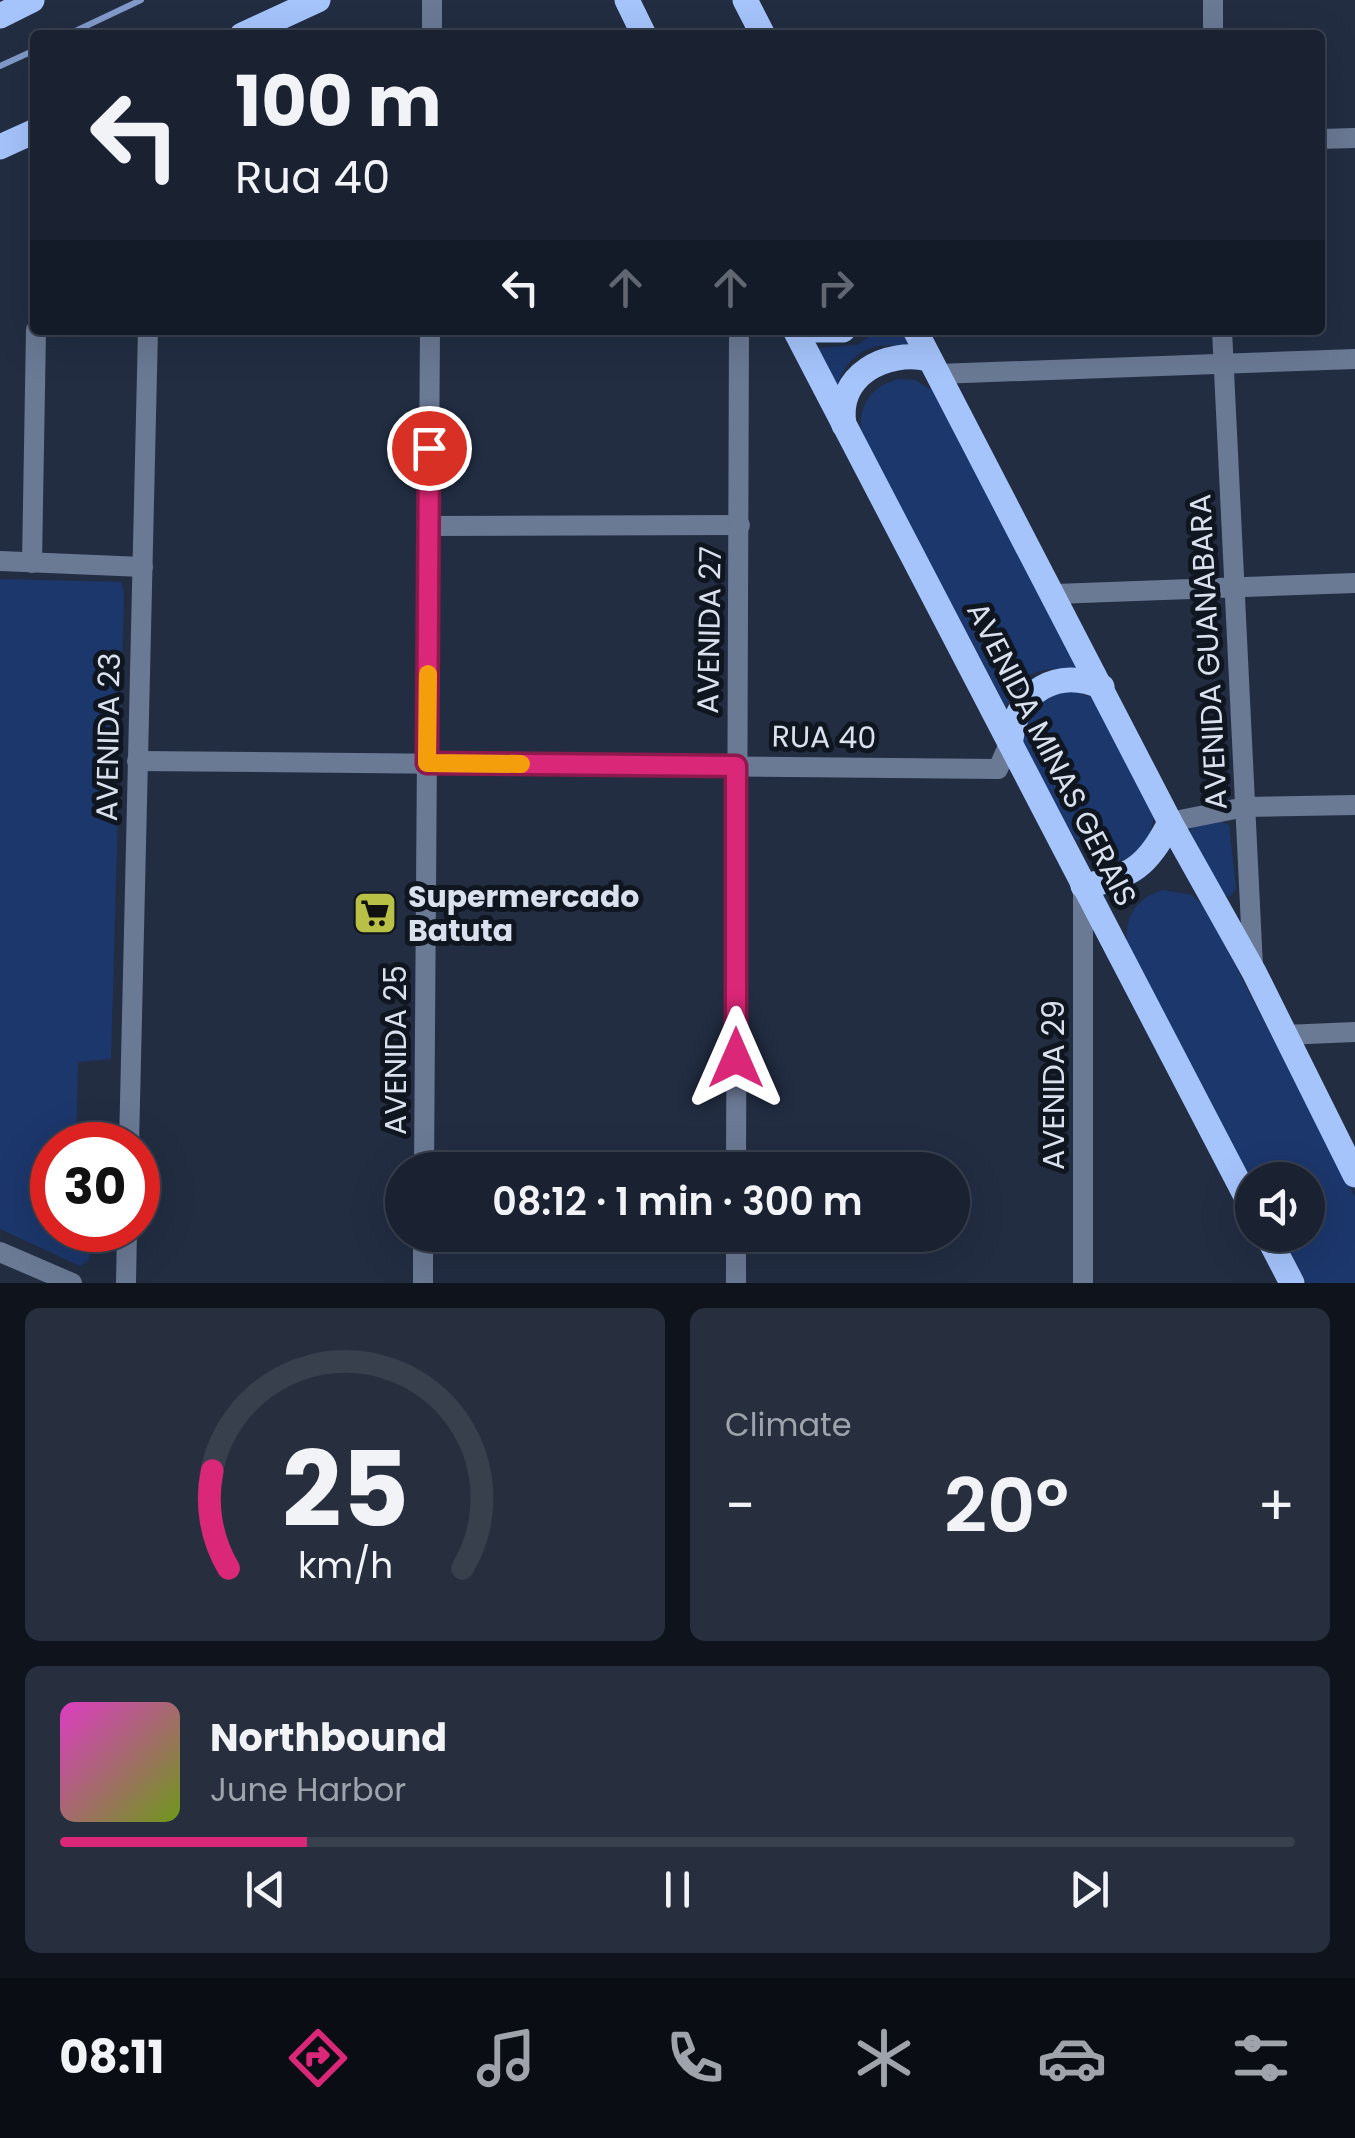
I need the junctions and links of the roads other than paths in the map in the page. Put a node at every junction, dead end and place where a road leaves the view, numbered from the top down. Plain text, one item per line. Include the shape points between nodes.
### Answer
1 (32, 0) edge
2 (318, 0) edge
3 (432, 0) edge
4 (626, 0) edge
5 (745, 0) edge
6 (1213, 0) edge
7 (0, 16) edge
8 (253, 30) edge
9 (432, 30) edge
10 (641, 30) edge
11 (760, 30) edge
12 (1213, 30) edge
13 (30, 133) edge
14 (1355, 138) edge
15 (1325, 139) edge
16 (0, 147) edge
17 (36, 335) edge
18 (148, 335) edge
19 (430, 335) edge
20 (739, 335) edge
21 (798, 335) edge
22 (917, 335) edge
23 (1222, 335) edge
24 (1355, 360) edge
25 (1224, 364) junction
26 (933, 367) junction
27 (844, 426) junction
28 (740, 525) junction
29 (428, 526) junction
30 (0, 562) edge
31 (32, 563) junction
32 (143, 567) junction
33 (1355, 583) edge
34 (1235, 588) junction
35 (1055, 594) junction
36 (1102, 688) junction
37 (1011, 739) junction
38 (138, 761) junction
39 (427, 763) junction
40 (736, 766) junction
41 (1355, 805) edge
42 (1246, 807) junction
43 (1170, 822) junction
44 (1084, 886) junction
45 (1254, 972) junction
46 (1355, 1032) edge
47 (1284, 1035) junction
48 (130, 1122) edge
49 (424, 1152) edge
50 (736, 1152) edge
51 (1235, 1175) edge
52 (1355, 1175) edge
53 (0, 1252) edge
54 (127, 1252) edge
55 (423, 1252) edge
56 (736, 1252) edge
57 (1276, 1252) edge
58 (72, 1283) edge
59 (126, 1283) edge
60 (423, 1283) edge
61 (736, 1283) edge
62 (1083, 1283) edge
63 (1292, 1283) edge

1 - 7 main road
2 - 8 main road
3 - 9 street
4 - 10 main road
5 - 11 main road
6 - 12 street
13 - 16 main road
14 - 15 street
17 - 31 street
18 - 32 street, AVENIDA 23
19 - 29 street, AVENIDA 25
20 - 28 street, AVENIDA 27
21 - 27 main road, AVENIDA MINAS GERAIS
22 - 26 main road
23 - 25 street, AVENIDA GUANABARA
24 - 25 street
25 - 26 street
25 - 34 street, AVENIDA GUANABARA
26 - 27 main road via 897,356 867,369 847,394
26 - 35 main road
27 - 37 main road, AVENIDA MINAS GERAIS
28 - 29 street
28 - 40 street, AVENIDA 27
29 - 39 street, AVENIDA 25
30 - 31 street
31 - 32 street
32 - 38 street, AVENIDA 23
33 - 34 street
34 - 35 street
34 - 42 street, AVENIDA GUANABARA
35 - 36 main road
36 - 37 main road via 1072,678 1041,686 1019,708
36 - 43 main road
37 - 40 street, RUA 40 via 998,769
37 - 44 main road, AVENIDA MINAS GERAIS
38 - 39 street, RUA 40
38 - 48 street, AVENIDA 23
39 - 40 street, RUA 40
39 - 49 street, AVENIDA 25
40 - 50 street, AVENIDA 27
41 - 42 street
42 - 43 street
42 - 45 street, AVENIDA GUANABARA
43 - 44 main road via 1155,852 1135,870
43 - 45 main road
44 - 51 main road, AVENIDA MINAS GERAIS
44 - 62 street, AVENIDA 29
45 - 47 main road
46 - 47 street
47 - 52 main road
53 - 58 street
54 - 59 street
55 - 60 street
56 - 61 street
57 - 63 main road

